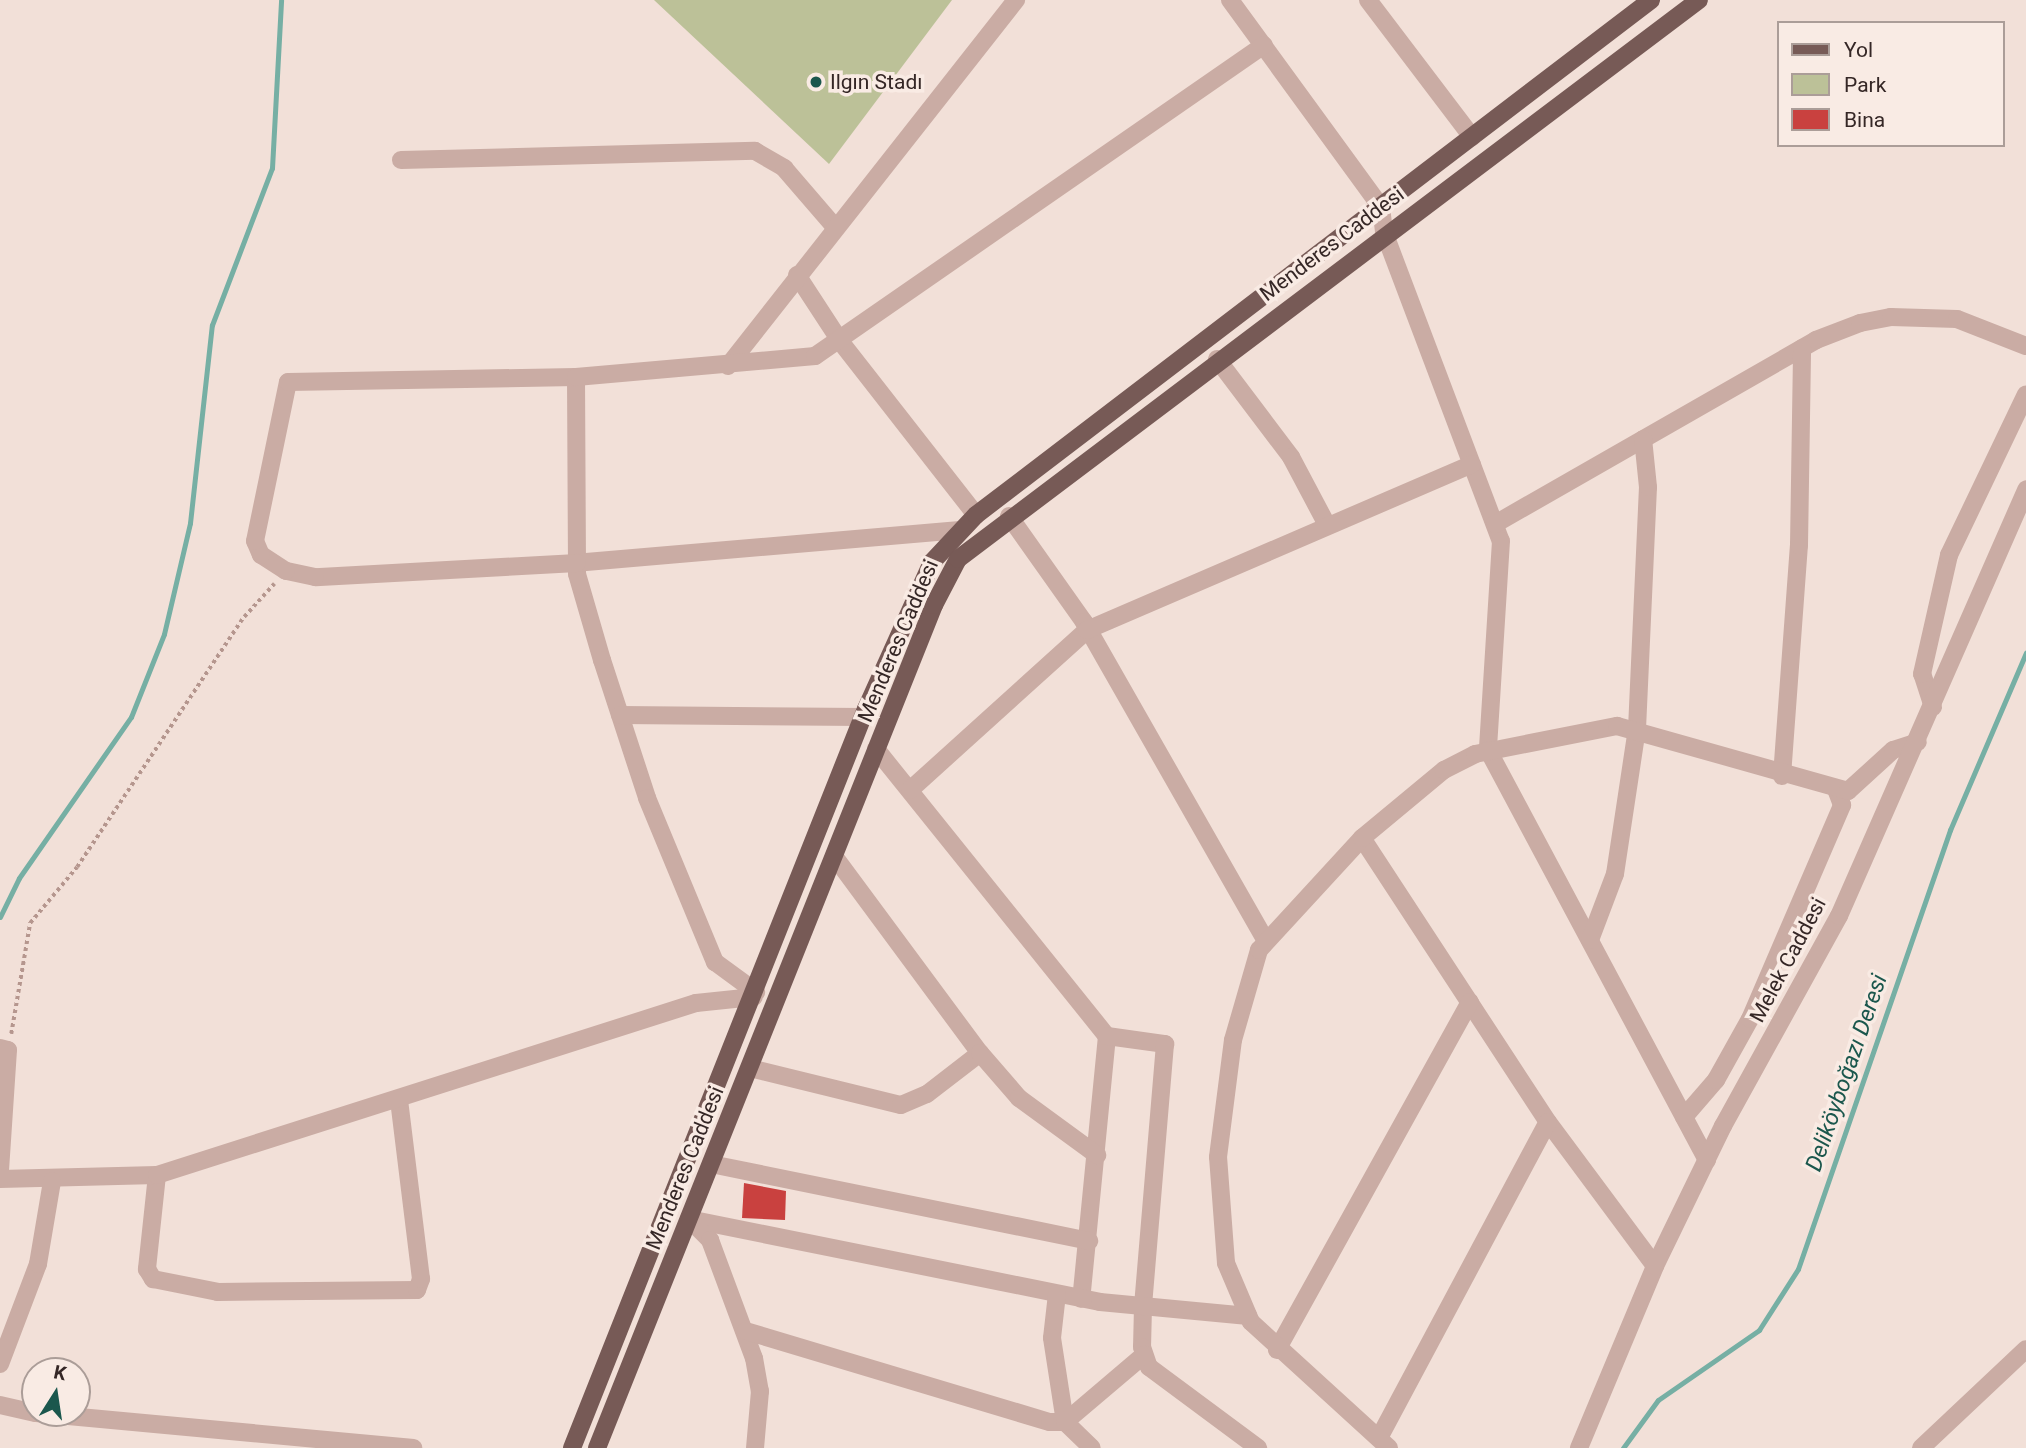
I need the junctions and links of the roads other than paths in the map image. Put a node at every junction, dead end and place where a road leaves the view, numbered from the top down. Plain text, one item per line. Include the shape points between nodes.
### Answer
1 (1016, 0) edge
2 (1230, 0) edge
3 (1368, 0) edge
4 (1651, 0) edge
5 (1699, 0) edge
6 (1264, 45) junction
7 (1472, 137) junction
8 (401, 160) dead end
9 (1381, 206) junction
10 (834, 226) junction
11 (1384, 232) junction
12 (797, 275) junction
13 (840, 341) junction
14 (2026, 346) edge
15 (1802, 348) junction
16 (1217, 359) junction
17 (728, 366) junction
18 (576, 377) junction
19 (2026, 394) edge
20 (1643, 439) junction
21 (1472, 464) junction
22 (2026, 489) edge
23 (976, 515) junction
24 (1009, 516) junction
25 (1495, 524) junction
26 (1327, 525) junction
27 (960, 530) junction
28 (577, 563) junction
29 (1087, 630) junction
30 (1933, 707) junction
31 (620, 715) junction
32 (863, 717) junction
33 (1637, 729) junction
34 (1918, 742) junction
35 (876, 748) junction
36 (1488, 750) junction
37 (1782, 776) junction
38 (1836, 789) junction
39 (910, 790) junction
40 (1363, 838) junction
41 (834, 856) junction
42 (1590, 940) junction
43 (1266, 941) junction
44 (755, 994) junction
45 (1469, 1002) junction
46 (1107, 1036) junction
47 (4, 1049) edge
48 (980, 1054) junction
49 (750, 1068) junction
50 (399, 1099) junction
51 (1684, 1117) junction
52 (1548, 1122) junction
53 (1097, 1155) junction
54 (1707, 1160) junction
55 (711, 1164) junction
56 (0, 1169) edge
57 (156, 1175) junction
58 (0, 1179) edge
59 (52, 1181) junction
60 (689, 1219) junction
61 (1089, 1241) junction
62 (1655, 1266) junction
63 (1057, 1294) junction
64 (1081, 1299) junction
65 (1143, 1307) junction
66 (1248, 1316) junction
67 (746, 1331) junction
68 (2026, 1349) edge
69 (1278, 1350) junction
70 (1144, 1355) junction
71 (0, 1364) edge
72 (0, 1405) edge
73 (21, 1410) edge
74 (91, 1418) edge
75 (1066, 1422) junction
76 (1384, 1443) edge
77 (413, 1448) edge
78 (572, 1448) edge
79 (597, 1448) edge
80 (755, 1448) edge
81 (1092, 1448) edge
82 (1258, 1448) edge
83 (1579, 1448) edge
84 (1921, 1448) edge

1 - 10 street
2 - 6 street
3 - 7 street
4 - 7 main road, Menderes Caddesi
5 - 11 main road, Menderes Caddesi
6 - 9 street
6 - 13 street
7 - 9 main road, Menderes Caddesi
8 - 10 street via 755,151 784,168
9 - 11 street
9 - 23 main road, Menderes Caddesi
10 - 12 street
11 - 16 main road, Menderes Caddesi
11 - 21 street
12 - 13 street
12 - 17 street
13 - 17 street via 815,356
13 - 23 street
14 - 15 street via 1957,319 1891,317
15 - 20 street
15 - 37 street via 1799,545
16 - 24 main road, Menderes Caddesi
16 - 26 street via 1291,457
17 - 18 street
18 - 28 street
18 - 28 street via 288,382 255,541 261,555 286,571 315,577
19 - 30 street via 1949,555 1922,674
20 - 25 street
20 - 33 street via 1648,487
21 - 25 street
21 - 26 street
22 - 30 street, Melek Caddesi
23 - 27 main road, Menderes Caddesi
24 - 29 street
24 - 35 main road, Menderes Caddesi via 970,546 948,576
25 - 36 street via 1501,541
26 - 29 street
27 - 28 street
27 - 32 main road, Menderes Caddesi via 913,596
28 - 31 street
29 - 39 street
29 - 43 street
30 - 34 street, Melek Caddesi
31 - 32 street
31 - 44 street via 715,962
32 - 44 main road, Menderes Caddesi
33 - 36 street via 1618,726
33 - 37 street
33 - 42 street via 1615,874
34 - 38 street via 1893,750 1847,790
34 - 54 street, Melek Caddesi via 1895,781 1839,916
35 - 39 street
35 - 41 main road, Menderes Caddesi
36 - 40 street via 1444,770
36 - 42 street
37 - 38 street
38 - 51 street via 1842,805 1750,1019 1716,1080
39 - 46 street
40 - 43 street
40 - 45 street
41 - 48 street
41 - 49 main road, Menderes Caddesi
42 - 51 street
43 - 66 street via 1233,1040 1218,1157 1226,1263
44 - 50 street via 696,1003
44 - 78 main road, Menderes Caddesi
45 - 52 street
45 - 69 street
46 - 53 street
46 - 65 street via 1165,1044
47 - 56 street
48 - 49 street via 927,1094 901,1105
48 - 53 street via 1019,1098
49 - 55 main road, Menderes Caddesi
50 - 57 street
50 - 57 street via 421,1279 417,1290 218,1292 153,1279 147,1269
51 - 54 street
52 - 62 street
52 - 76 street
53 - 61 street
54 - 62 street, Melek Caddesi
55 - 60 main road, Menderes Caddesi
55 - 61 street
57 - 59 street
58 - 59 street
59 - 71 street via 38,1264
60 - 63 street
60 - 67 street via 710,1240
60 - 79 main road, Menderes Caddesi
61 - 64 street
62 - 83 street, Melek Caddesi
63 - 64 street
63 - 75 street via 1052,1338
64 - 65 street
65 - 66 street
65 - 70 street
66 - 69 street
67 - 75 street
67 - 80 street via 760,1391
68 - 84 street
69 - 76 street
70 - 75 street
70 - 82 street via 1155,1374 1202,1402
72 - 73 street
74 - 77 street
75 - 81 street

